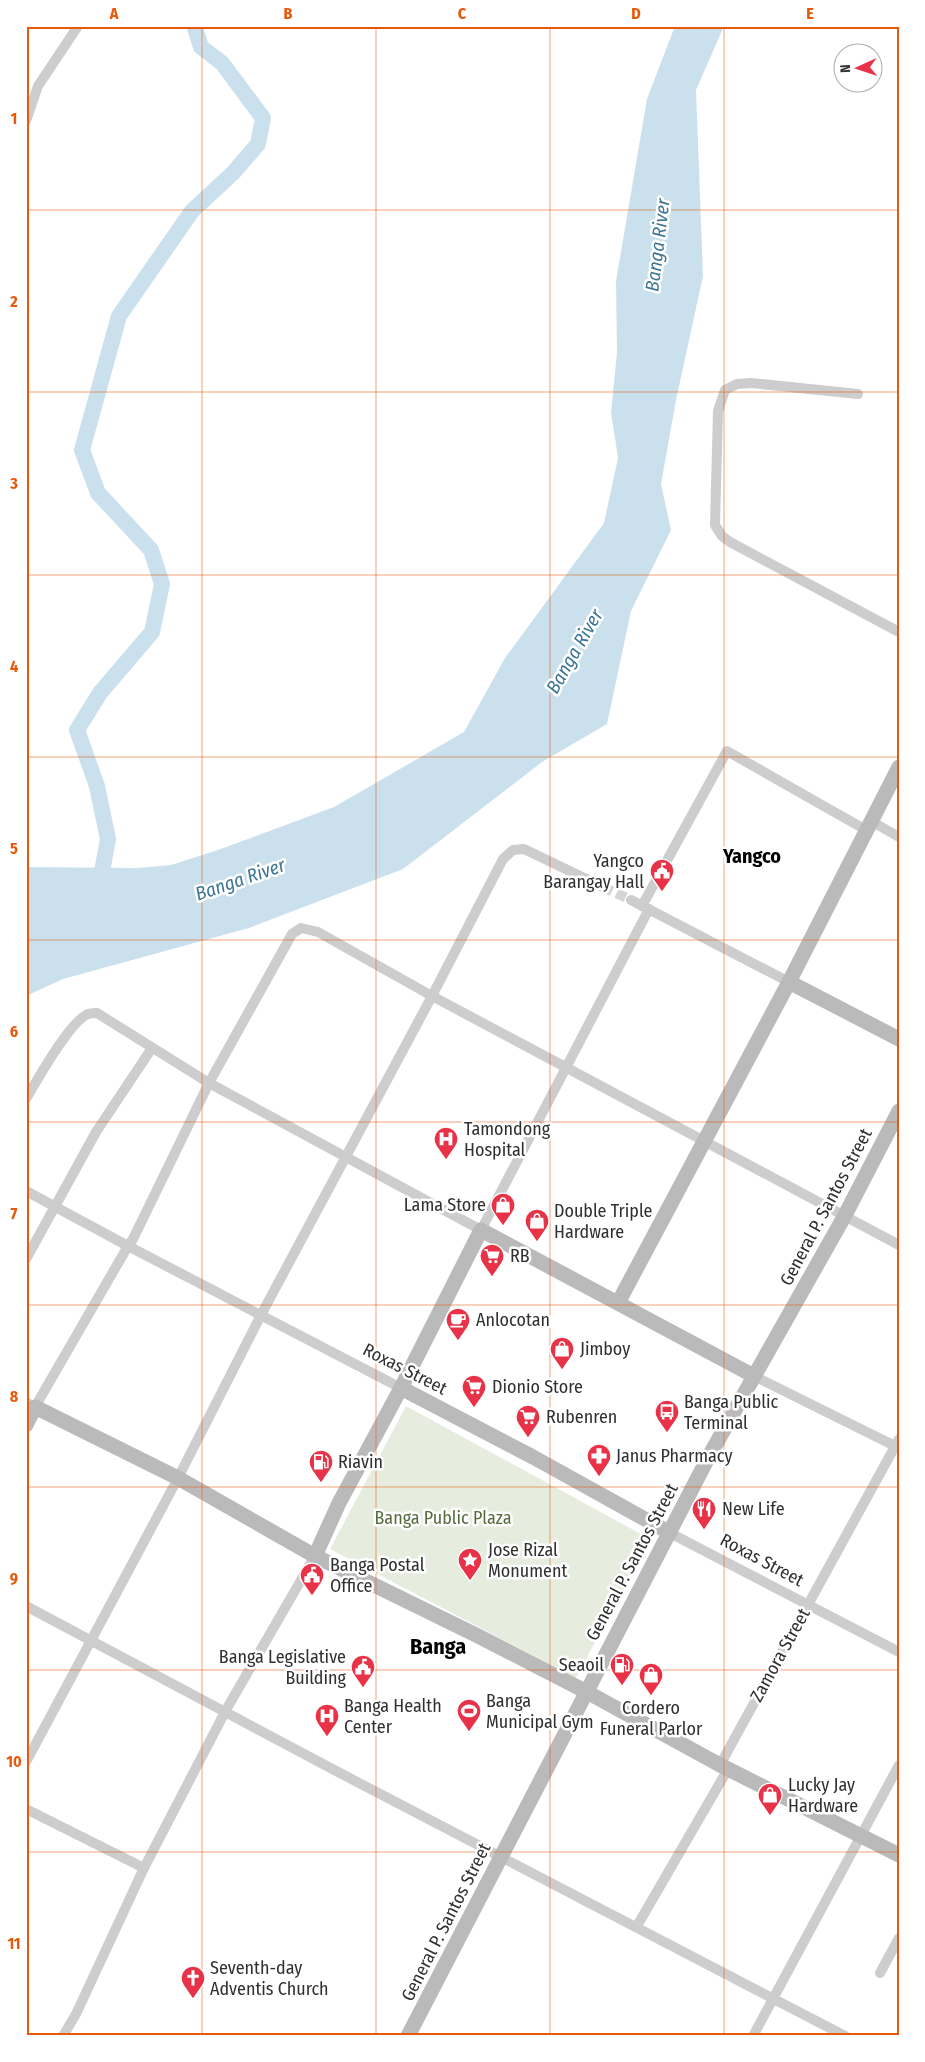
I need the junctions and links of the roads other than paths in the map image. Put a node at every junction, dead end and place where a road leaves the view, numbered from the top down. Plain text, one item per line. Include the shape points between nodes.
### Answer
1 (78, 26) edge
2 (26, 121) edge
3 (858, 394) dead end
4 (899, 632) edge
5 (899, 767) edge
6 (868, 826) junction
7 (899, 837) edge
8 (603, 886) tunnel mouth
9 (631, 900) tunnel mouth
10 (646, 908) junction
11 (789, 982) junction
12 (432, 996) junction
13 (899, 1039) edge
14 (152, 1048) junction
15 (565, 1067) junction
16 (209, 1083) junction
17 (26, 1099) edge
18 (899, 1111) edge
19 (704, 1141) junction
20 (345, 1156) junction
21 (26, 1191) edge
22 (55, 1205) junction
23 (844, 1217) junction
24 (481, 1230) junction
25 (899, 1245) edge
26 (128, 1246) junction
27 (26, 1259) edge
28 (618, 1303) junction
29 (261, 1315) junction
30 (754, 1376) junction
31 (401, 1388) junction
32 (31, 1405) edge
33 (26, 1425) edge
34 (898, 1444) edge
35 (178, 1478) junction
36 (670, 1532) junction
37 (314, 1556) junction
38 (807, 1605) junction
39 (26, 1606) edge
40 (91, 1641) junction
41 (899, 1652) edge
42 (585, 1692) junction
43 (226, 1710) junction
44 (26, 1762) edge
45 (899, 1765) edge
46 (724, 1767) junction
47 (26, 1809) edge
48 (860, 1835) junction
49 (899, 1855) edge
50 (501, 1856) junction
51 (144, 1868) junction
52 (637, 1926) junction
53 (899, 1938) edge
54 (880, 1973) dead end
55 (773, 1998) junction
56 (63, 2036) edge
57 (408, 2036) edge
58 (753, 2036) edge
59 (846, 2036) edge

1 - 2 street via 38,86
3 - 4 street via 751,383 725,390 718,410 715,525 730,542
5 - 6 street
6 - 7 street
6 - 10 street via 727,751
6 - 11 street
8 - 12 street via 532,852 518,849 507,854
9 - 10 street
10 - 11 street
10 - 15 street
11 - 13 street
11 - 19 street
12 - 15 street
12 - 16 street via 318,932 298,929 292,934
12 - 20 street
14 - 16 street
14 - 17 street via 102,1015 86,1015 64,1039
14 - 22 street via 96,1132
15 - 19 street
15 - 24 street
16 - 20 street
16 - 26 street
18 - 23 street, General P. Santos Street
19 - 23 street
19 - 28 street
20 - 24 street
20 - 29 street
21 - 22 street, Roxas Street
22 - 26 street, Roxas Street
22 - 27 street
23 - 25 street
23 - 30 street, General P. Santos Street
24 - 28 street
24 - 31 street
26 - 29 street, Roxas Street
26 - 32 street
28 - 30 street
29 - 31 street, Roxas Street
29 - 35 street
30 - 34 street
30 - 36 street, General P. Santos Street
31 - 36 street, Roxas Street
31 - 37 street
32 - 33 street
32 - 35 street
34 - 38 street, Zamora Street
35 - 37 street
35 - 40 street
36 - 38 street, Roxas Street
36 - 42 street, General P. Santos Street
37 - 42 street
37 - 43 street
38 - 41 street, Roxas Street
38 - 46 street, Zamora Street
39 - 40 street
40 - 43 street
40 - 44 street
42 - 46 street
42 - 50 street, General P. Santos Street
43 - 50 street
43 - 51 street
45 - 48 street
46 - 48 street
46 - 52 street, Zamora Street
47 - 51 street
48 - 49 street
48 - 55 street
50 - 52 street
50 - 57 street, General P. Santos Street
51 - 56 street
52 - 55 street
53 - 54 street
55 - 58 street
55 - 59 street

